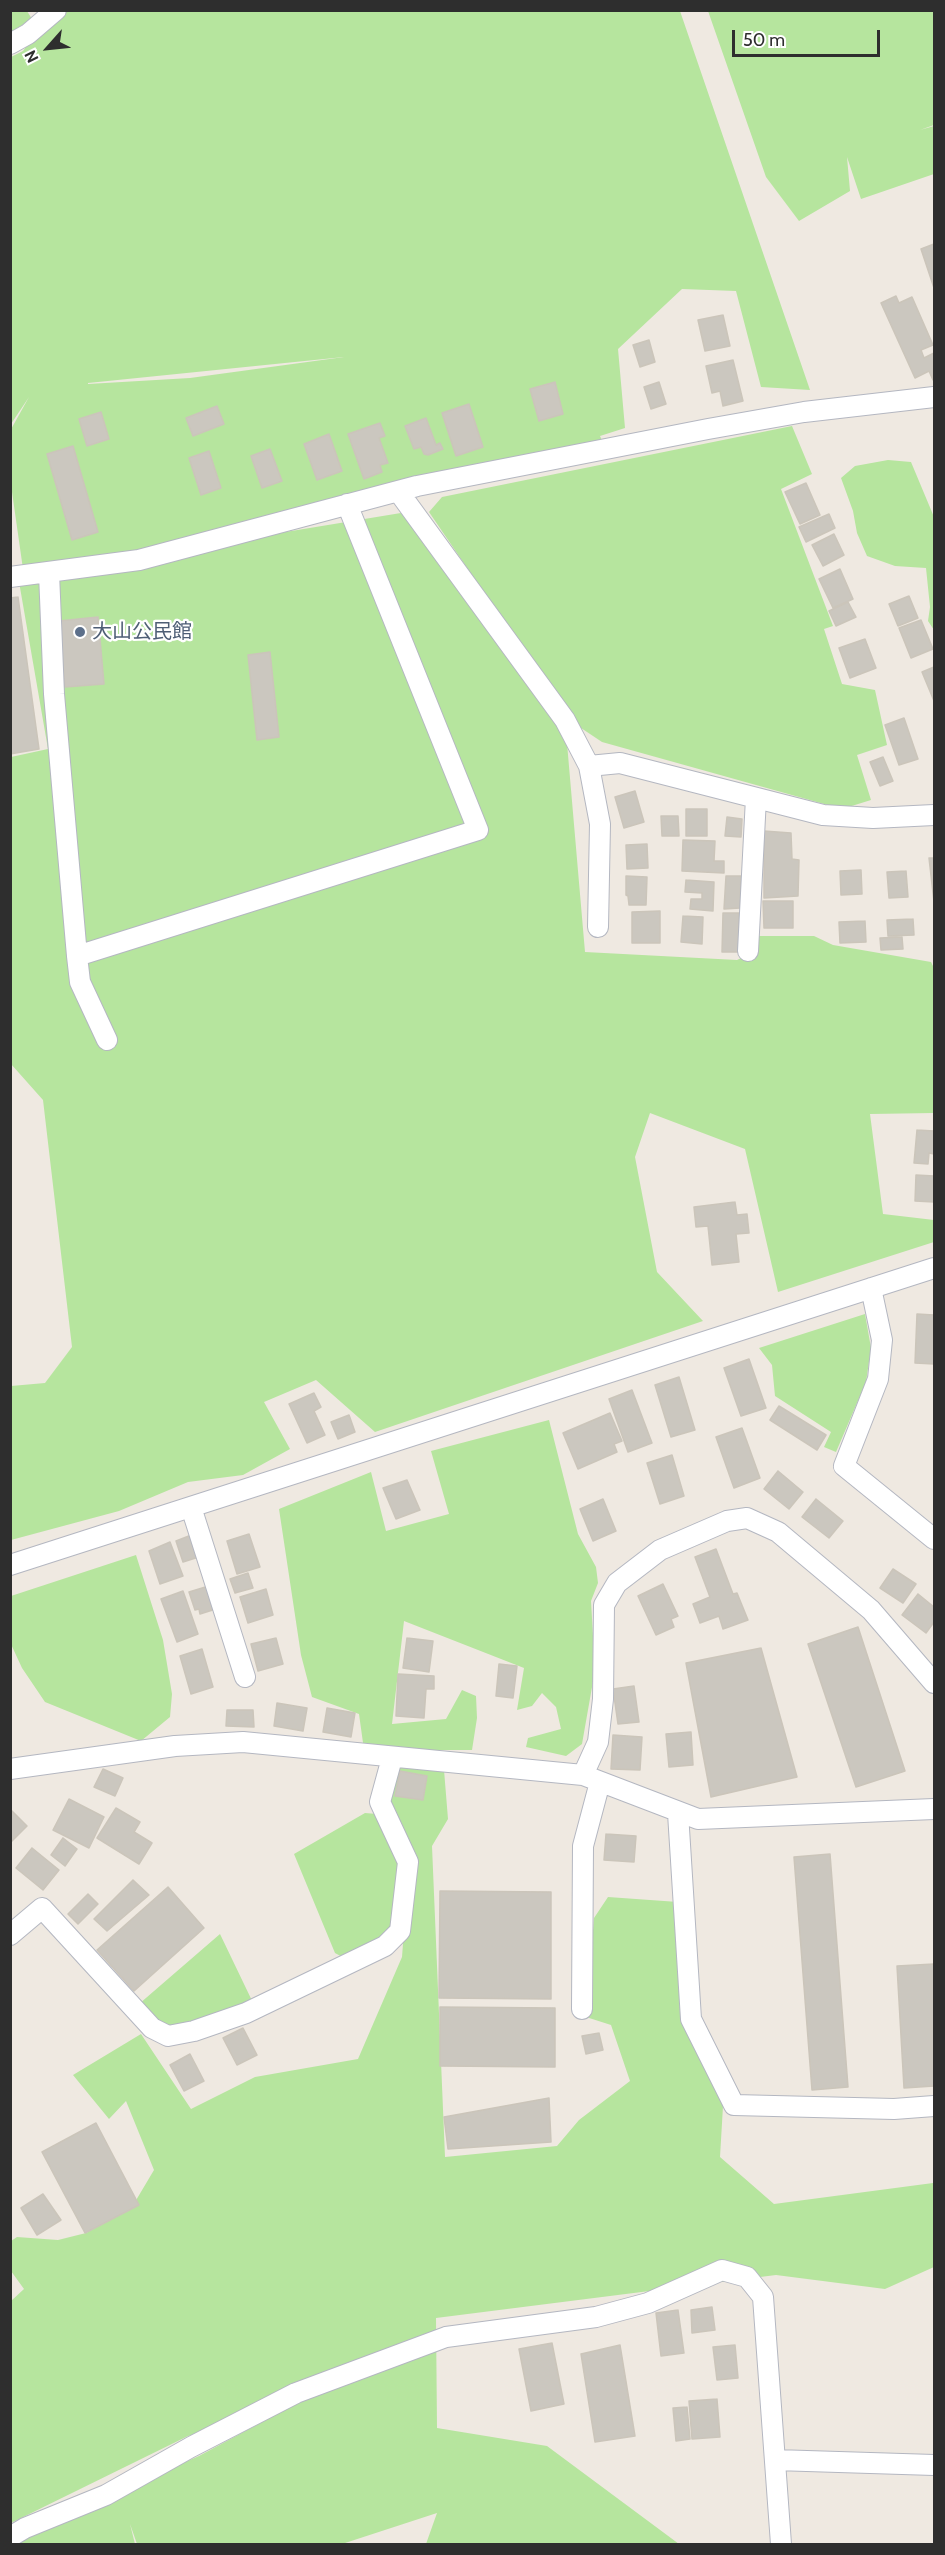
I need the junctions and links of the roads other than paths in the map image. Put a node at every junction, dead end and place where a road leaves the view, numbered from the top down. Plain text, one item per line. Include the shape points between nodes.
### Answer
1 (56, 10) edge
2 (10, 44) edge
3 (934, 397) edge
4 (398, 491) junction
5 (347, 504) junction
6 (49, 573) junction
7 (10, 577) edge
8 (589, 766) junction
9 (756, 798) junction
10 (934, 815) edge
11 (598, 927) dead end
12 (748, 951) dead end
13 (77, 956) junction
14 (107, 1040) dead end
15 (934, 1268) edge
16 (871, 1288) junction
17 (191, 1507) junction
18 (934, 1539) edge
19 (10, 1565) edge
20 (245, 1677) dead end
21 (934, 1683) edge
22 (392, 1758) junction
23 (10, 1769) edge
24 (591, 1778) junction
25 (934, 1809) edge
26 (678, 1813) junction
27 (10, 1935) edge
28 (582, 2009) dead end
29 (934, 2106) edge
30 (775, 2460) junction
31 (934, 2465) edge
32 (10, 2537) edge
33 (781, 2544) edge

1 - 2 street
3 - 4 street via 804,412
4 - 5 street
4 - 8 street via 565,720
5 - 6 street via 139,560
5 - 13 street via 478,830
6 - 7 street
6 - 13 street via 54,694
8 - 9 street via 620,763
8 - 11 street via 600,824
9 - 10 street via 823,815
9 - 12 street
13 - 14 street via 80,982
15 - 16 street
16 - 17 street
16 - 18 street via 882,1340 878,1379 844,1466
17 - 19 street
17 - 20 street
21 - 24 street via 871,1610 778,1532 747,1518 728,1521 660,1550 617,1583 604,1605 603,1699
22 - 23 street via 243,1742 175,1746
22 - 24 street
22 - 27 street via 380,1802 408,1862 400,1931 385,1946 246,2013 168,2036 152,2028 42,1908
24 - 26 street
24 - 28 street via 583,1846
25 - 26 street via 698,1819
26 - 29 street via 691,2019 735,2105 894,2109
30 - 31 street
30 - 32 street via 763,2297 747,2277 722,2270 648,2303 596,2317 446,2337 296,2393 106,2495
30 - 33 street

